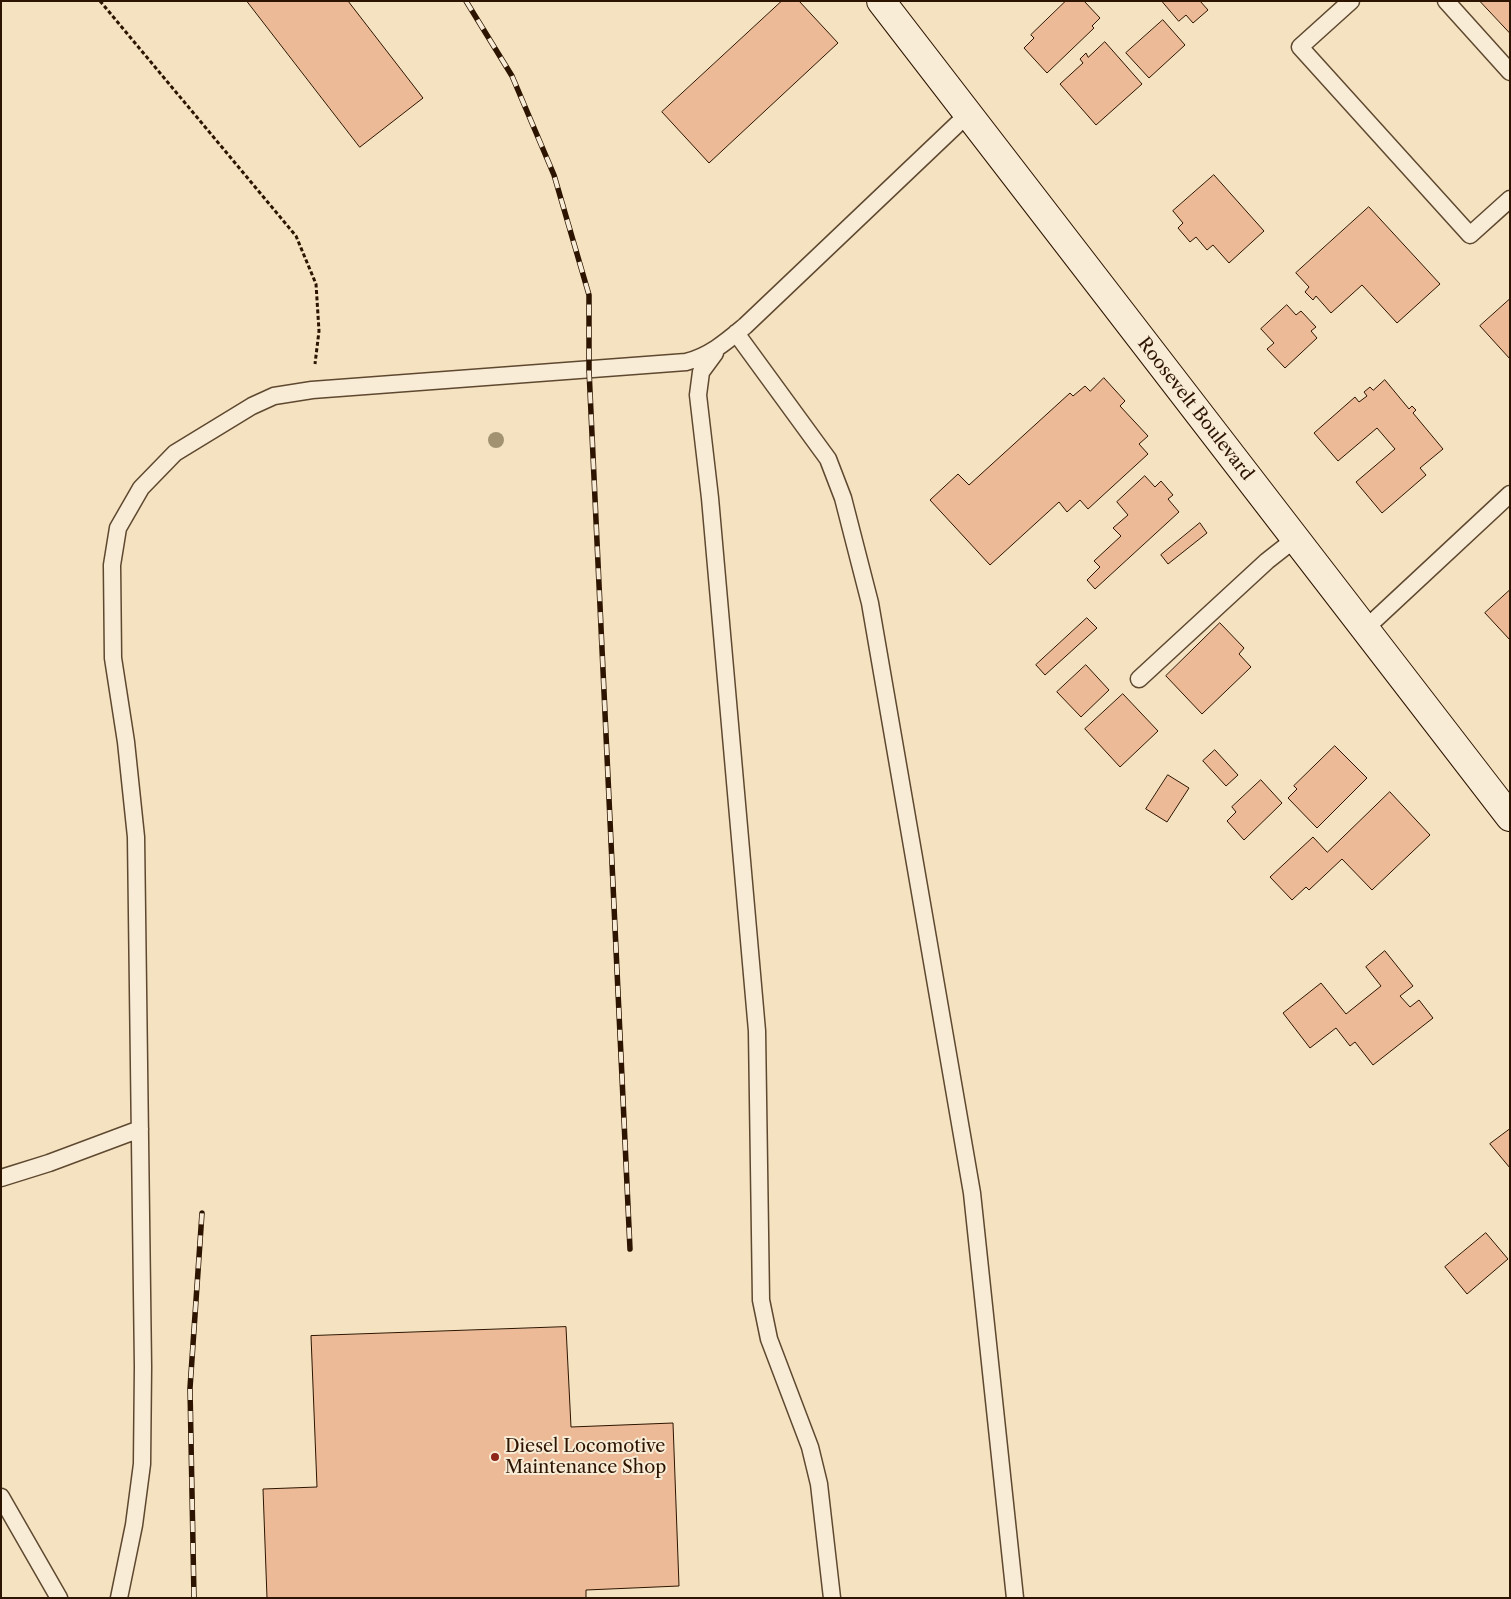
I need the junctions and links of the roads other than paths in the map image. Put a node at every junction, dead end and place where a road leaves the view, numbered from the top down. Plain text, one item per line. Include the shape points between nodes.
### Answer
1 (881, 1) edge
2 (1351, 1) edge
3 (1446, 1) edge
4 (1510, 72) edge
5 (968, 114) junction
6 (1510, 199) edge
7 (730, 339) junction
8 (1510, 494) edge
9 (1295, 538) junction
10 (1365, 629) junction
11 (1139, 679) dead end
12 (1510, 817) edge
13 (140, 1129) junction
14 (1, 1178) edge
15 (1, 1497) edge
16 (59, 1598) edge
17 (118, 1598) edge
18 (832, 1598) edge
19 (1015, 1598) edge

1 - 5 main road, Roosevelt Boulevard
2 - 6 lane via 1300,46 1470,235
3 - 4 lane
5 - 7 lane
5 - 9 main road, Roosevelt Boulevard
7 - 13 lane via 700,358 686,362 312,390 274,396 175,454 141,488 118,528 112,565 113,658 136,837
7 - 18 lane via 701,372 698,395 757,1031 761,1300 769,1339 810,1447 819,1484
7 - 19 lane via 828,460 843,498 866,586 972,1192
8 - 10 lane
9 - 10 main road, Roosevelt Boulevard
9 - 11 lane
10 - 12 main road, Roosevelt Boulevard
13 - 14 lane
13 - 17 lane via 142,1464 134,1525
15 - 16 lane

